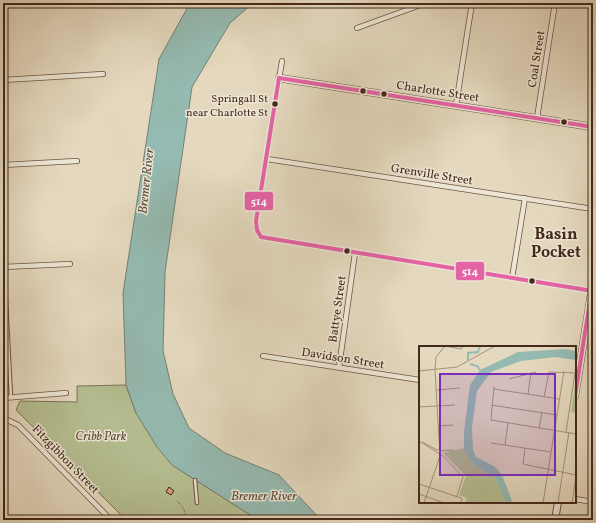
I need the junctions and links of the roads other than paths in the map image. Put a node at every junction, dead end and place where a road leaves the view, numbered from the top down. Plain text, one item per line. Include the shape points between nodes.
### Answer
1 (426, 3) edge
2 (472, 3) edge
3 (555, 3) edge
4 (357, 28) dead end
5 (282, 61) dead end
6 (104, 74) dead end
7 (279, 78) junction
8 (3, 80) edge
9 (456, 105) junction
10 (537, 118) junction
11 (593, 127) edge
12 (267, 159) junction
13 (77, 161) dead end
14 (3, 165) edge
15 (525, 198) junction
16 (593, 209) edge
17 (3, 244) edge
18 (355, 252) junction
19 (70, 264) dead end
20 (4, 267) edge
21 (512, 278) junction
22 (593, 282) edge
23 (592, 291) edge
24 (263, 356) dead end
25 (339, 367) junction
26 (419, 380) edge
27 (576, 390) edge
28 (66, 393) dead end
29 (11, 396) junction
30 (3, 398) edge
31 (3, 418) edge
32 (194, 480) dead end
33 (576, 499) edge
34 (593, 502) edge
35 (197, 503) dead end
36 (558, 503) edge
37 (111, 520) edge
38 (556, 520) edge

1 - 4 street
2 - 9 street
3 - 10 street, Coal Street
5 - 7 street
6 - 8 street
7 - 9 street, Charlotte Street
7 - 12 street
9 - 10 street, Charlotte Street
10 - 11 street, Charlotte Street
12 - 15 street, Grenville Street
12 - 18 street via 256,221 260,235 265,239
13 - 14 street
15 - 16 street, Grenville Street
15 - 21 street
17 - 20 lane
18 - 21 street
18 - 25 street, Battye Street
19 - 20 street
20 - 29 lane
21 - 23 street
22 - 23 street
23 - 27 street
24 - 25 street, Davidson Street
25 - 26 street, Davidson Street
28 - 29 street
29 - 30 street
31 - 37 street, Fitzgibbon Street via 18,424
32 - 35 lane
33 - 34 street
36 - 38 street

